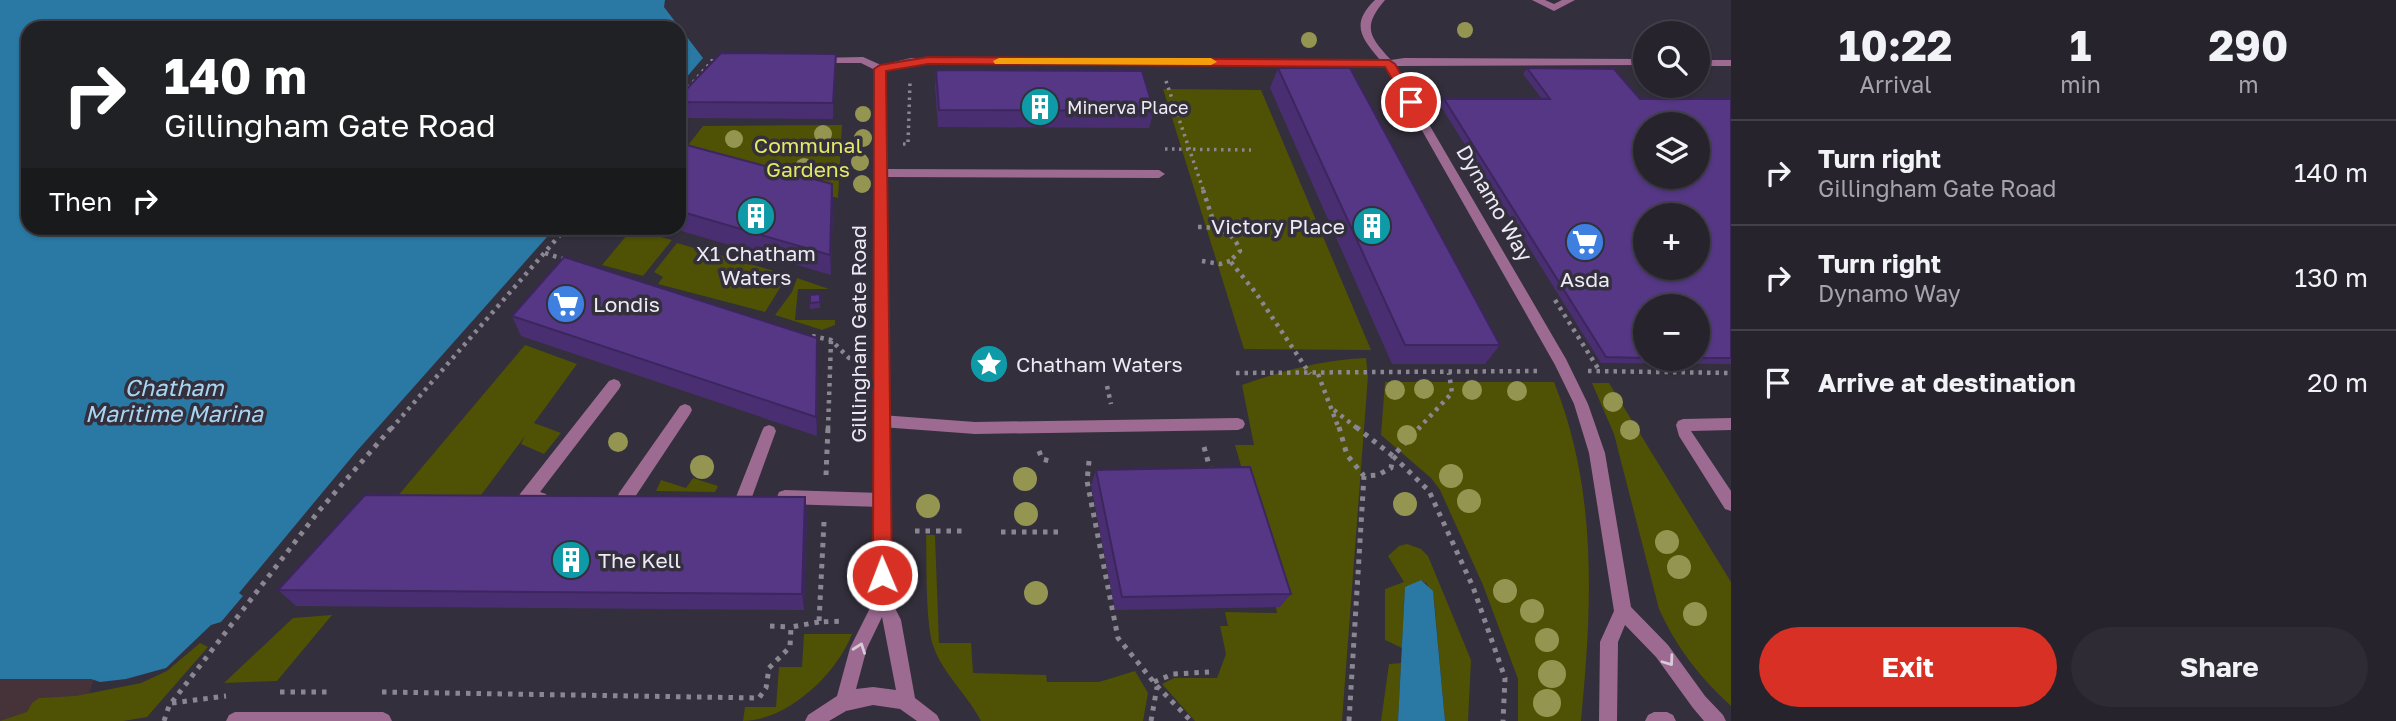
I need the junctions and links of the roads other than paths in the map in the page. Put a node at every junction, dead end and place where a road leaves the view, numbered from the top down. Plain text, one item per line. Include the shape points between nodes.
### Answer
1 (1380, 0) edge
2 (1537, 0) edge
3 (1570, 0) edge
4 (807, 60) edge
5 (1633, 62) edge
6 (1710, 63) edge
7 (1731, 63) edge
8 (1389, 64) junction
9 (880, 69) junction
10 (880, 173) junction
11 (1159, 174) dead end
12 (614, 385) dead end
13 (685, 410) dead end
14 (881, 421) junction
15 (1238, 424) dead end
16 (1731, 424) edge
17 (769, 431) edge
18 (651, 498) edge
19 (551, 499) edge
20 (881, 500) junction
21 (1731, 504) edge
22 (883, 600) junction
23 (1623, 611) junction
24 (845, 700) junction
25 (907, 702) junction
26 (264, 720) edge
27 (235, 721) edge
28 (383, 721) edge
29 (814, 721) edge
30 (931, 721) edge
31 (1608, 721) edge
32 (1654, 721) edge
33 (1667, 721) edge
34 (1717, 721) edge

1 - 8 street, Dynamo Way via 1366,12 1363,27
2 - 3 street via 1554,8
4 - 9 street via 863,61
5 - 8 street
6 - 7 street
8 - 9 street via 928,61
8 - 23 street, Dynamo Way via 1581,404 1597,453
9 - 10 street, Gillingham Gate Road
10 - 11 street
10 - 14 street, Gillingham Gate Road
12 - 19 street via 526,499
13 - 18 street via 619,498
14 - 15 street via 975,428
14 - 20 street, Gillingham Gate Road
16 - 21 street via 1683,425
17 - 20 street via 750,497
20 - 22 street, Gillingham Gate Road
24 -> 22 street via 867,626
22 - 25 street, Gillingham Gate Road via 892,620
23 - 31 street via 1609,642
23 -> 34 street via 1662,651
24 - 25 street via 876,695
24 - 29 street
25 - 30 street
26 - 27 street
26 - 28 street
32 - 33 street

